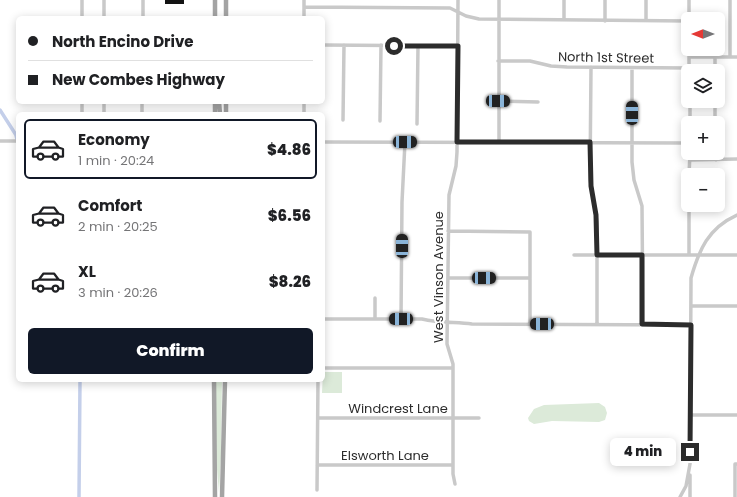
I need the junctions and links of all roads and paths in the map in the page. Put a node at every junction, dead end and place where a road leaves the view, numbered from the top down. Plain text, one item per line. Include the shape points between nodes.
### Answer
1 (82, 0) edge
2 (104, 0) edge
3 (143, 0) edge
4 (215, 0) edge
5 (226, 0) edge
6 (304, 0) edge
7 (458, 0) edge
8 (499, 0) edge
9 (564, 0) edge
10 (605, 0) edge
11 (646, 0) edge
12 (689, 0) edge
13 (730, 0) edge
14 (304, 7) junction
15 (458, 11) junction
16 (689, 12) edge
17 (82, 16) edge
18 (104, 16) edge
19 (143, 16) edge
20 (215, 16) edge
21 (226, 16) edge
22 (304, 16) edge
23 (499, 20) junction
24 (564, 20) junction
25 (681, 20) edge
26 (605, 21) junction
27 (646, 21) junction
28 (325, 45) edge
29 (344, 45) junction
30 (381, 46) junction
31 (418, 46) junction
32 (458, 46) junction
33 (715, 56) junction
34 (689, 57) joint
35 (730, 57) junction
36 (737, 57) edge
37 (498, 61) junction
38 (690, 64) edge
39 (715, 64) edge
40 (591, 67) junction
41 (632, 68) junction
42 (681, 69) edge
43 (498, 101) junction
44 (538, 102) dead end
45 (343, 120) dead end
46 (380, 121) dead end
47 (417, 124) dead end
48 (0, 141) edge
49 (16, 141) edge
50 (325, 142) edge
51 (405, 142) junction
52 (457, 142) junction
53 (499, 142) junction
54 (590, 142) junction
55 (632, 142) junction
56 (681, 143) edge
57 (737, 159) edge
58 (690, 160) edge
59 (725, 160) edge
60 (689, 168) edge
61 (689, 212) edge
62 (737, 215) edge
63 (448, 231) junction
64 (574, 255) dead end
65 (597, 255) junction
66 (642, 255) junction
67 (689, 255) junction
68 (737, 255) edge
69 (698, 256) junction
70 (448, 278) junction
71 (530, 278) junction
72 (375, 298) dead end
73 (691, 306) junction
74 (737, 306) edge
75 (325, 319) edge
76 (375, 319) junction
77 (401, 319) junction
78 (448, 322) junction
79 (530, 324) junction
80 (597, 324) junction
81 (642, 324) junction
82 (691, 325) junction
83 (325, 368) edge
84 (453, 368) junction
85 (214, 382) edge
86 (225, 382) edge
87 (318, 382) edge
88 (691, 415) junction
89 (737, 415) edge
90 (318, 418) junction
91 (453, 418) junction
92 (479, 418) dead end
93 (690, 464) junction
94 (737, 464) edge
95 (317, 465) junction
96 (453, 466) junction
97 (455, 484) dead end
98 (317, 490) dead end
99 (215, 497) edge
100 (222, 497) edge
101 (680, 497) edge
102 (690, 497) edge
103 (735, 497) edge

1 - 17 street
2 - 18 street
3 - 19 street
4 - 20 main road
5 - 21 main road
6 - 14 street
7 - 15 street, West Vinson Avenue
8 - 23 street
9 - 24 street
10 - 26 street
11 - 27 street
12 - 16 street
13 - 35 street
14 - 15 street via 440,7
14 - 22 street
15 - 23 street via 474,19
15 - 32 street, West Vinson Avenue
23 - 24 street
23 - 37 street
24 - 26 street
25 - 27 street
26 - 27 street
28 - 29 street
29 - 30 street
29 - 45 street
30 - 31 street
30 - 46 street
31 - 32 street
31 - 47 street
32 - 52 street, West Vinson Avenue
33 - 34 street
33 - 35 street
33 - 39 street
34 - 38 street
35 - 36 street
37 - 40 street, North 1st Street via 530,61 559,67
37 - 43 street
40 - 41 street, North 1st Street
40 - 54 street
41 - 42 street, North 1st Street
41 - 55 street
43 - 44 street
43 - 53 street
48 - 49 street
50 - 51 street
51 - 52 street
51 - 77 street
52 - 53 street
52 - 63 street, West Vinson Avenue via 456,163 449,194
53 - 54 street
54 - 55 street
54 - 65 street
55 - 56 street
55 - 66 street via 633,176 642,206
57 - 59 street
58 - 60 street
61 - 67 street
62 - 69 street via 712,233
63 - 70 street, West Vinson Avenue
63 - 71 street via 530,232
64 - 65 street
65 - 66 street
65 - 80 street
66 - 67 street
66 - 81 street
67 - 69 street
68 - 69 street
69 - 73 street via 691,278
70 - 71 street
70 - 78 street, West Vinson Avenue
71 - 79 street
72 - 76 street
73 - 74 street
73 - 82 street
75 - 76 street
76 - 77 street
77 - 78 street
78 - 79 street
78 - 84 street, West Vinson Avenue via 447,344
79 - 80 street
80 - 81 street
81 - 82 street
82 - 88 street
83 - 84 street
84 - 91 street, West Vinson Avenue
85 - 99 main road
86 - 100 main road
87 - 90 street
88 - 89 street
88 - 93 street
90 - 91 street, Windcrest Lane
90 - 95 street
91 - 92 street, Windcrest Lane
91 - 96 street, West Vinson Avenue
93 - 101 street via 686,486
93 - 102 street
94 - 103 street
95 - 96 street, Elsworth Lane
95 - 98 street
96 - 97 street, West Vinson Avenue

